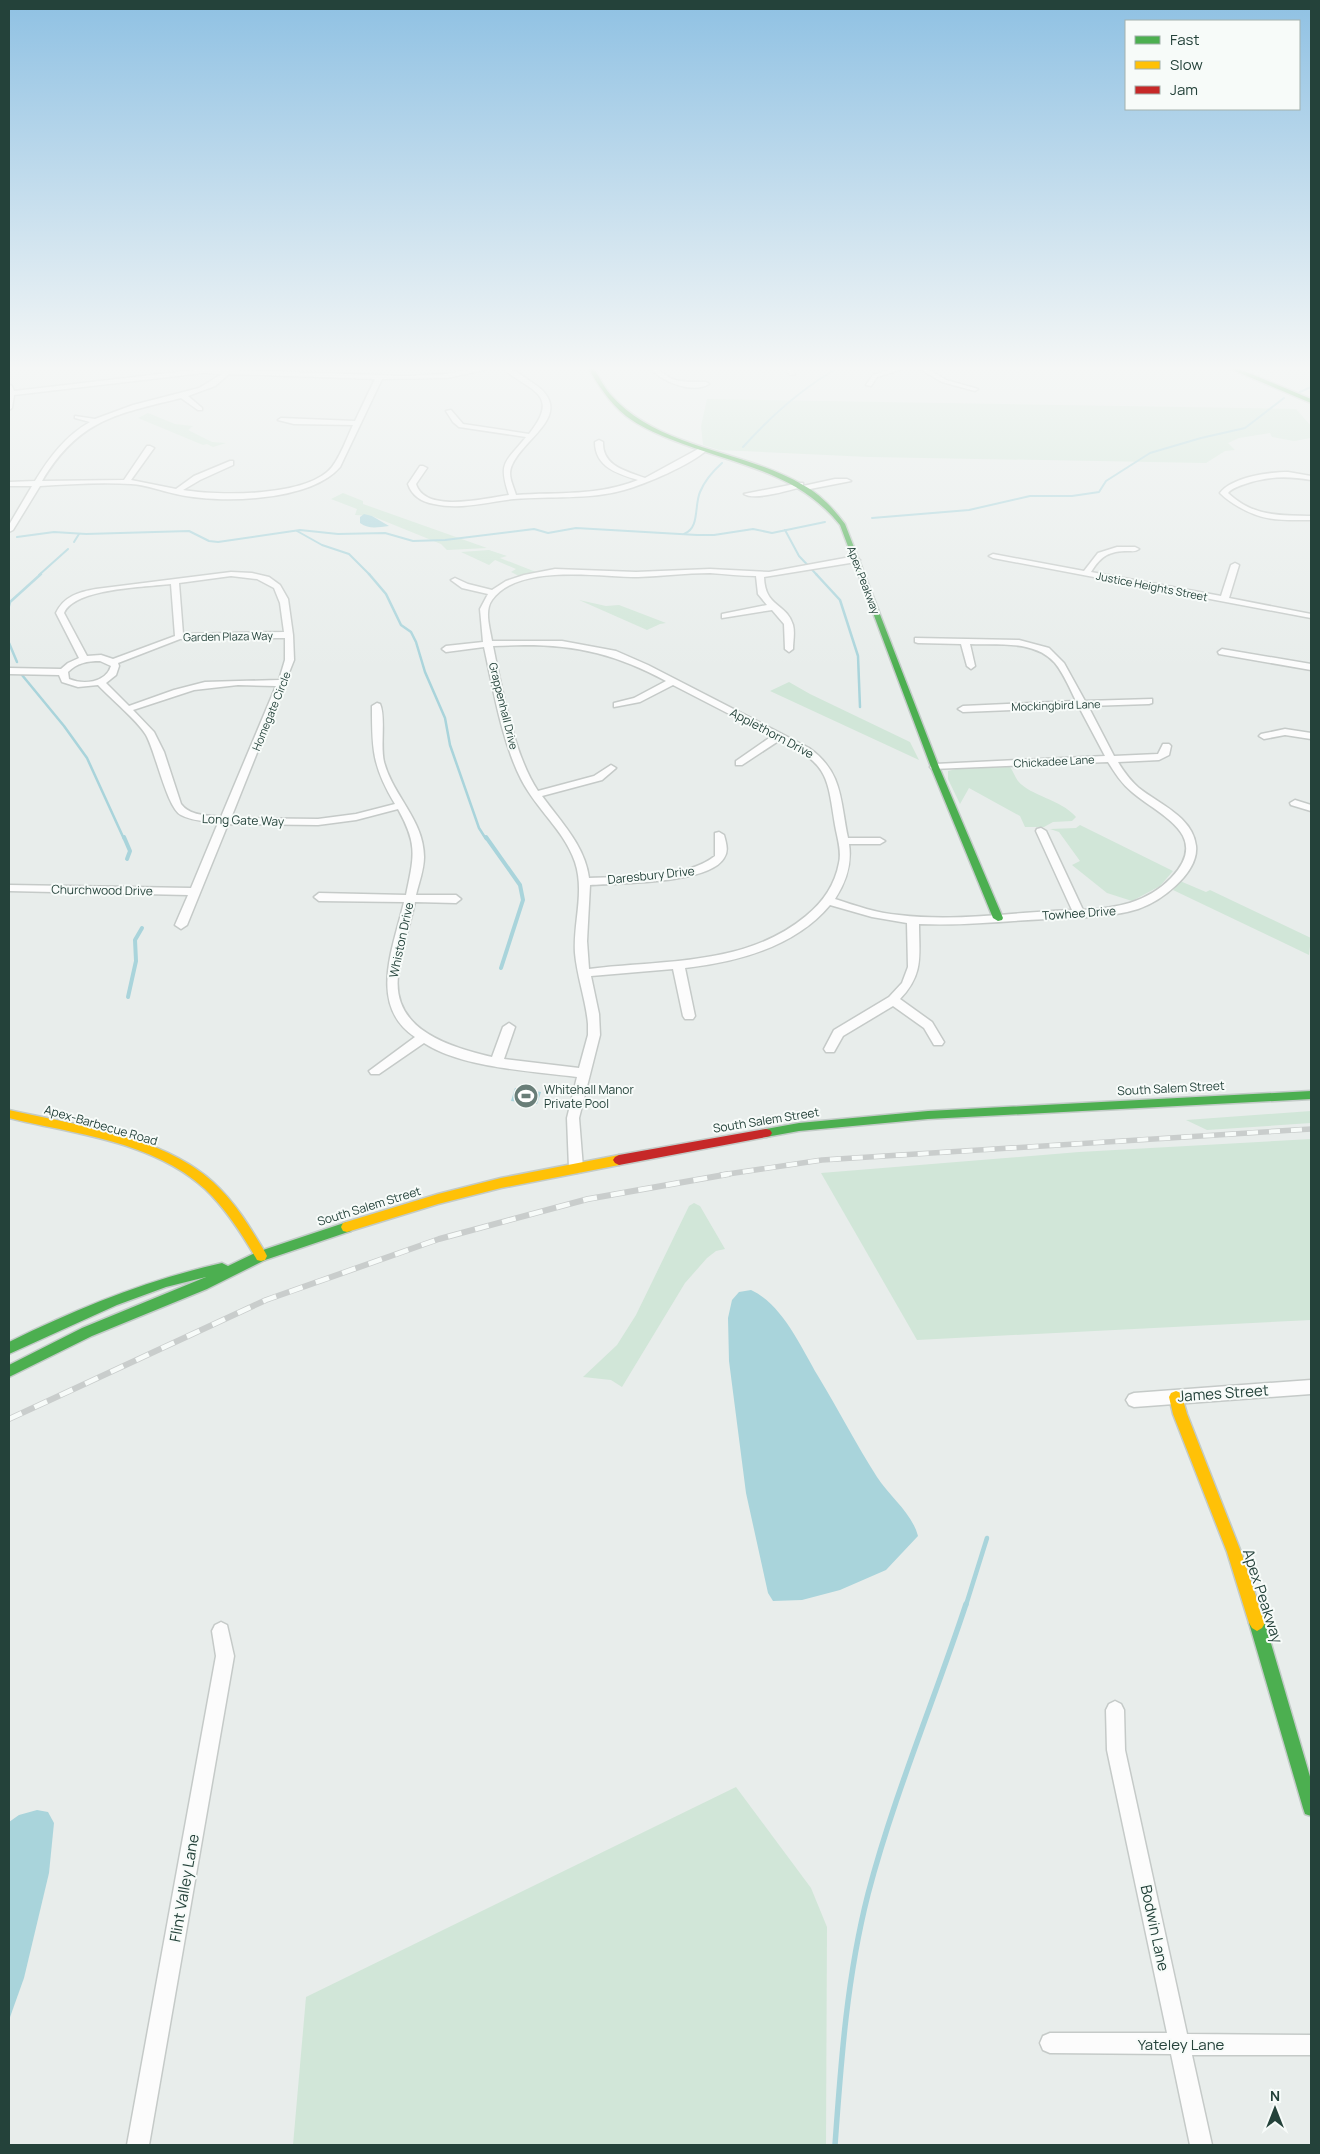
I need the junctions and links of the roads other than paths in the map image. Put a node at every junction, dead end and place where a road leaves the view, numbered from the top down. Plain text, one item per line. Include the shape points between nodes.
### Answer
1 (423, 468) dead end
2 (49, 469) edge
3 (136, 469) edge
4 (218, 469) edge
5 (335, 469) edge
6 (507, 469) edge
7 (614, 469) edge
8 (667, 469) edge
9 (759, 469) edge
10 (1311, 478) edge
11 (645, 480) junction
12 (847, 481) dead end
13 (126, 482) junction
14 (9, 484) edge
15 (39, 484) junction
16 (802, 487) junction
17 (176, 492) junction
18 (748, 494) dead end
19 (513, 497) junction
20 (1311, 518) edge
21 (9, 530) edge
22 (1135, 548) dead end
23 (993, 556) dead end
24 (856, 560) junction
25 (1235, 565) dead end
26 (760, 574) junction
27 (1086, 574) junction
28 (455, 580) dead end
29 (175, 581) junction
30 (494, 593) junction
31 (1224, 600) junction
32 (772, 607) junction
33 (725, 616) dead end
34 (1311, 616) edge
35 (289, 635) junction
36 (179, 637) junction
37 (918, 640) dead end
38 (965, 641) junction
39 (488, 644) junction
40 (446, 649) dead end
41 (789, 649) dead end
42 (1222, 652) dead end
43 (84, 660) junction
44 (113, 662) junction
45 (971, 666) dead end
46 (1311, 667) edge
47 (9, 671) edge
48 (63, 672) junction
49 (673, 681) junction
50 (100, 682) junction
51 (282, 683) junction
52 (1149, 701) dead end
53 (1082, 704) junction
54 (617, 705) dead end
55 (377, 706) dead end
56 (128, 709) junction
57 (963, 709) dead end
58 (780, 736) junction
59 (1264, 736) dead end
60 (1311, 736) edge
61 (1166, 746) dead end
62 (1111, 759) junction
63 (739, 762) dead end
64 (935, 767) junction
65 (611, 768) dead end
66 (536, 795) junction
67 (1295, 803) dead end
68 (401, 806) junction
69 (1311, 808) edge
70 (225, 821) junction
71 (1041, 831) dead end
72 (719, 836) dead end
73 (844, 841) junction
74 (880, 841) dead end
75 (585, 882) junction
76 (9, 888) edge
77 (196, 892) junction
78 (319, 897) dead end
79 (410, 898) junction
80 (456, 900) dead end
81 (829, 900) junction
82 (1079, 913) junction
83 (998, 918) junction
84 (913, 920) junction
85 (181, 925) dead end
86 (678, 964) junction
87 (585, 972) junction
88 (893, 1000) junction
89 (689, 1016) dead end
90 (509, 1026) dead end
91 (422, 1038) junction
92 (938, 1042) dead end
93 (830, 1049) dead end
94 (497, 1061) junction
95 (375, 1071) dead end
96 (583, 1073) junction
97 (1311, 1095) edge
98 (9, 1114) edge
99 (576, 1168) junction
100 (251, 1261) junction
101 (9, 1348) edge
102 (9, 1371) edge
103 (1311, 1387) edge
104 (1176, 1397) junction
105 (1134, 1400) dead end
106 (221, 1631) dead end
107 (1115, 1710) dead end
108 (1311, 1808) edge
109 (1050, 2043) dead end
110 (1180, 2045) junction
111 (1311, 2045) edge
112 (138, 2145) edge
113 (1201, 2145) edge

1 - 19 street via 412,487 428,500 460,504
2 - 15 street
3 - 13 street
4 - 17 street
5 - 17 street via 322,480 308,486 278,492 201,496
6 - 19 street
7 - 11 street
8 - 11 street
9 - 16 main road, Apex Peakway
10 - 20 street via 1265,475 1228,488 1224,493 1260,515
11 - 19 street via 593,494
12 - 16 street
13 - 15 street
13 - 17 street
14 - 15 street
15 - 21 street
16 - 18 street
16 - 24 main road, Apex Peakway via 834,512 843,525
22 - 27 street via 1115,549 1096,556
23 - 27 street, Justice Heights Street
24 - 26 street
24 - 64 main road, Apex Peakway
25 - 31 street
26 - 30 street via 710,571 637,574 556,572 520,579
26 - 32 street via 760,592
27 - 31 street, Justice Heights Street
28 - 30 street via 465,586
29 - 35 street, Homegate Circle via 231,574 264,579 282,592
29 - 36 street
29 - 43 street, Homegate Circle via 96,591 66,603 61,609 62,617
30 - 39 street, Grappenhall Drive via 484,612
31 - 34 street, Justice Heights Street
32 - 33 street
32 - 41 street via 788,625
35 - 36 street, Garden Plaza Way
35 - 51 street, Homegate Circle via 290,658
36 - 44 street, Garden Plaza Way
37 - 38 street, Towhee Drive
38 - 45 street
38 - 53 street, Towhee Drive via 1019,643 1046,650 1060,662
39 - 40 street, Applethorn Drive
39 - 49 street, Applethorn Drive via 542,642 590,648 632,660
39 - 66 street, Grappenhall Drive via 517,760
42 - 46 street
43 - 44 street via 101,658
43 - 48 street via 71,664
44 - 50 street via 115,670
47 - 48 street
48 - 50 street via 64,680 69,683
49 - 54 street via 637,700
49 - 58 street, Applethorn Drive
50 - 56 street, Long Gate Way
51 - 56 street via 208,684
51 - 70 street, Homegate Circle
52 - 53 street, Mockingbird Lane
53 - 57 street, Mockingbird Lane
53 - 62 street, Towhee Drive
55 - 68 street, Whiston Drive via 379,760
56 - 70 street, Long Gate Way via 153,739 179,808 198,819
58 - 63 street
58 - 73 street, Applethorn Drive via 816,756 829,770
59 - 60 street via 1285,732
61 - 62 street, Chickadee Lane via 1166,752 1159,757
62 - 64 street, Chickadee Lane
62 - 82 street, Towhee Drive via 1128,784 1182,827 1190,840 1190,858 1174,881 1149,900 1123,909
64 - 83 main road, Apex Peakway
65 - 66 street via 598,778
66 - 75 street, Grappenhall Drive via 570,842 579,858
67 - 69 street
68 - 70 street, Long Gate Way via 325,822
68 - 79 street, Whiston Drive via 412,824 418,847 418,867
70 - 77 street, Homegate Circle
71 - 82 street
72 - 75 street, Daresbury Drive via 722,851 706,868 675,875
73 - 74 street
73 - 81 street, Applethorn Drive via 844,864
75 - 87 street, Grappenhall Drive via 581,949
76 - 77 street, Churchwood Drive
77 - 85 street, Homegate Circle
78 - 79 street
79 - 80 street
79 - 91 street, Whiston Drive via 392,989 403,1017
81 - 84 street, Towhee Drive via 880,916
81 - 86 street, Applethorn Drive via 799,927 766,945 730,957
82 - 83 street, Towhee Drive
83 - 84 street, Towhee Drive
84 - 88 street via 914,967 907,985
86 - 87 street, Applethorn Drive
86 - 89 street
87 - 96 street, Grappenhall Drive via 595,1022
88 - 92 street via 928,1025
88 - 93 street via 838,1033
90 - 94 street
91 - 94 street, Whiston Drive via 453,1052
91 - 95 street
94 - 96 street, Whiston Drive
96 - 99 street, Grappenhall Drive via 573,1118
97 - 99 main road, South Salem Street via 928,1115 799,1127
98 - 100 main road, Apex-Barbecue Road via 103,1138 179,1165 198,1177 235,1215
99 - 100 main road, South Salem Street via 438,1199
100 - 101 main road, South Salem Street via 187,1273 86,1310
100 - 102 main road, South Salem Street via 202,1285 87,1332
103 - 104 street, James Street
104 - 105 street, James Street
104 - 108 main road, Apex Peakway via 1234,1552
106 - 112 street, Flint Valley Lane via 225,1656
107 - 110 street, Bodwin Lane via 1116,1750
109 - 110 street, Yateley Lane
110 - 111 street, Yateley Lane
110 - 113 street, Bodwin Lane

